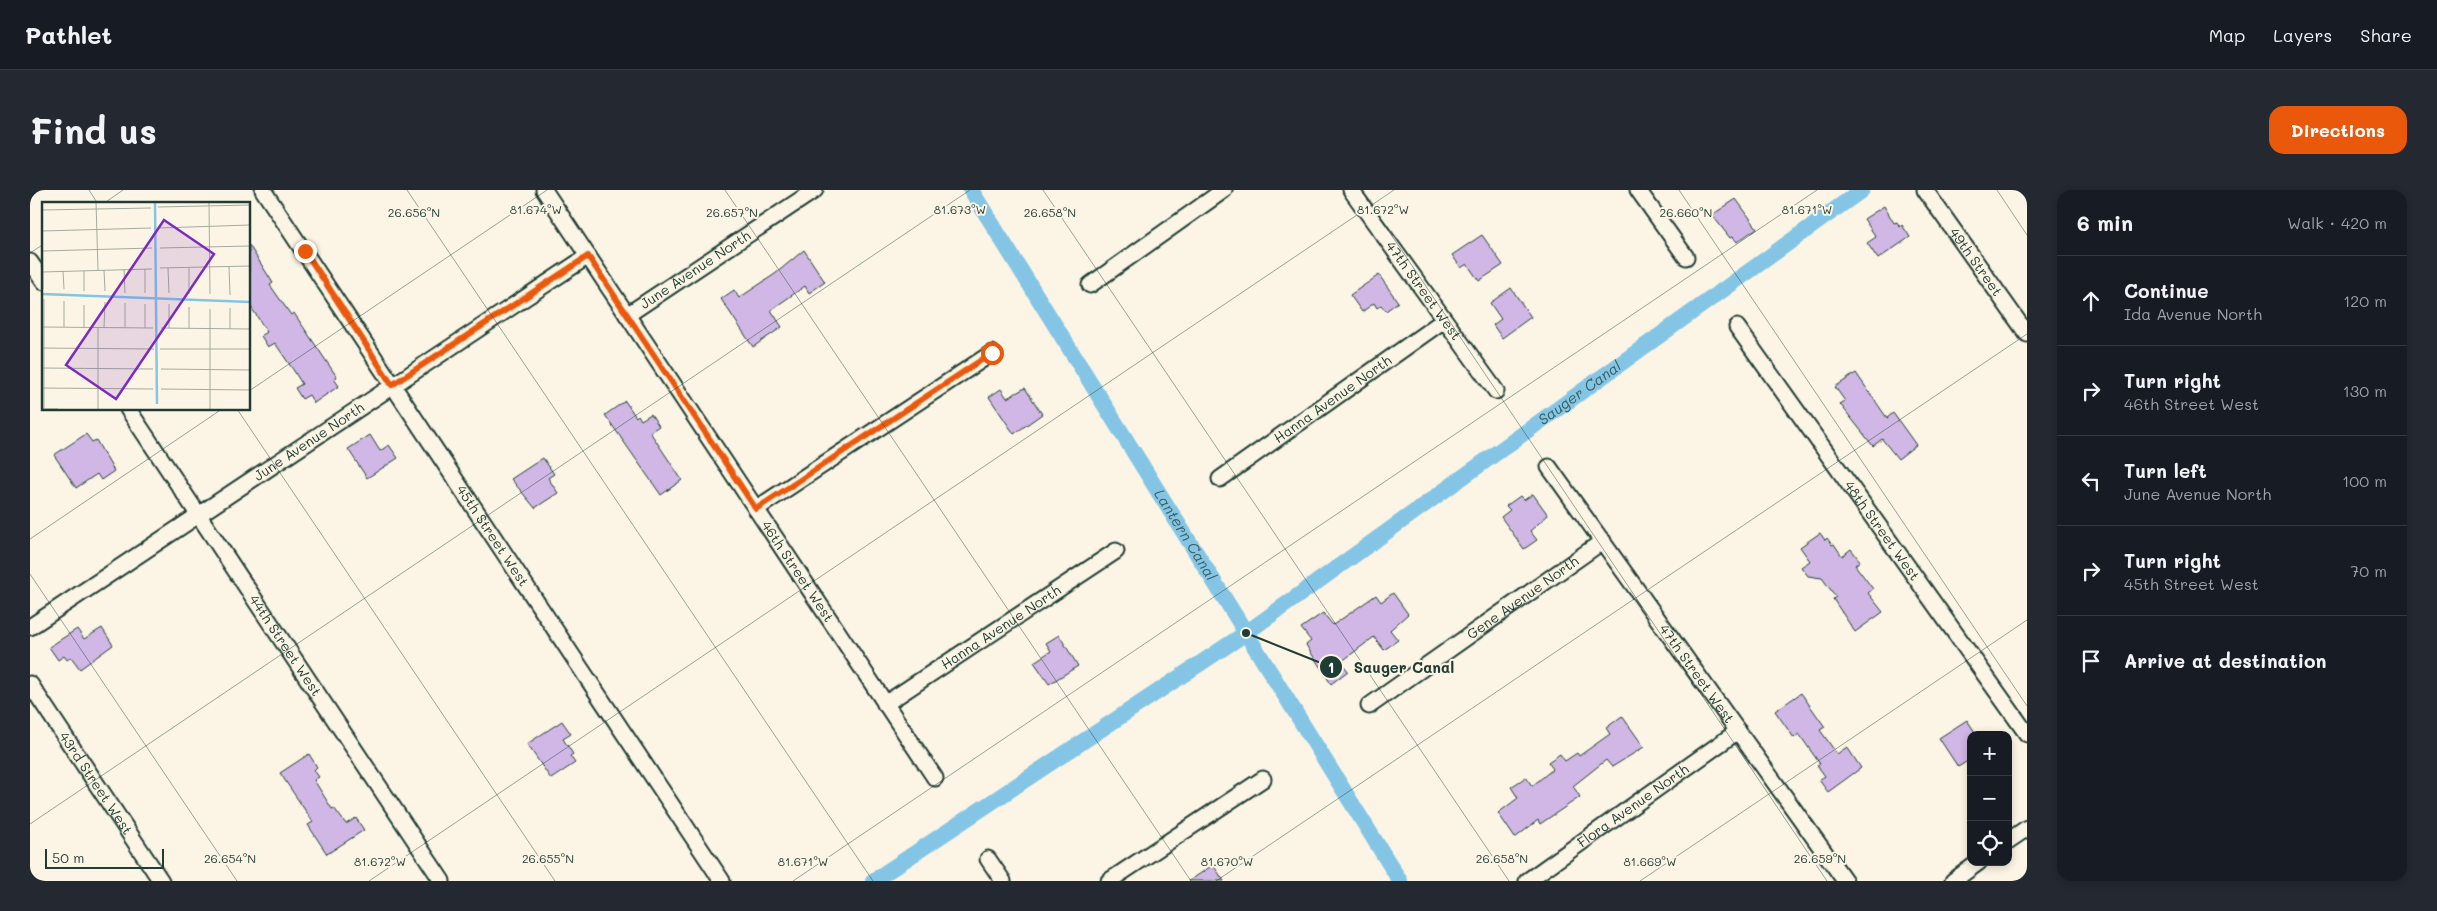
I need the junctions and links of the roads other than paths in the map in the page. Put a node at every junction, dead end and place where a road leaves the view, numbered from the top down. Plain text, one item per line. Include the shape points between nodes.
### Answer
1 (263, 190) edge
2 (544, 190) edge
3 (814, 190) edge
4 (1224, 190) edge
5 (1351, 190) edge
6 (1638, 190) edge
7 (1925, 190) edge
8 (588, 256) junction
9 (1686, 256) dead end
10 (30, 262) edge
11 (42, 279) edge
12 (1090, 285) dead end
13 (627, 315) junction
14 (1444, 320) junction
15 (1737, 327) dead end
16 (2027, 334) edge
17 (992, 353) dead end
18 (392, 385) junction
19 (1496, 391) dead end
20 (129, 410) edge
21 (1549, 466) dead end
22 (1220, 479) dead end
23 (756, 509) junction
24 (199, 515) junction
25 (1603, 541) junction
26 (1116, 551) dead end
27 (30, 627) edge
28 (30, 684) edge
29 (885, 704) junction
30 (1369, 706) dead end
31 (1738, 731) junction
32 (2027, 734) edge
33 (935, 778) dead end
34 (1263, 779) dead end
35 (2027, 828) edge
36 (2012, 839) edge
37 (988, 859) dead end
38 (1974, 866) edge
39 (161, 881) edge
40 (442, 881) edge
41 (722, 881) edge
42 (1003, 881) edge
43 (1109, 881) edge
44 (1528, 881) edge
45 (1845, 881) edge
46 (1953, 881) edge

1 - 18 street, 45th Street West
2 - 8 street, 46th Street West
3 - 13 street, June Avenue North
4 - 12 street
5 - 14 street, 47th Street West
6 - 9 street
7 - 16 street, 49th Street
8 - 13 street, 46th Street West
8 - 18 street, June Avenue North
10 - 11 street
13 - 23 street, 46th Street West
14 - 19 street, 47th Street West
14 - 22 street, Hanna Avenue North
15 - 32 street, 48th Street West
17 - 23 street
18 - 24 street, June Avenue North
18 - 41 street, 45th Street West
20 - 24 street, 44th Street West
21 - 25 street, 47th Street West
23 - 29 street, 46th Street West
24 - 27 street, June Avenue North
24 - 40 street, 44th Street West
25 - 30 street, Gene Avenue North
25 - 31 street, 47th Street West
26 - 29 street, Hanna Avenue North
28 - 39 street, 43rd Street West
29 - 33 street, 46th Street West
31 - 44 street, Flora Avenue North
31 - 45 street, 47th Street West
34 - 43 street
35 - 36 street
37 - 42 street
38 - 46 street

